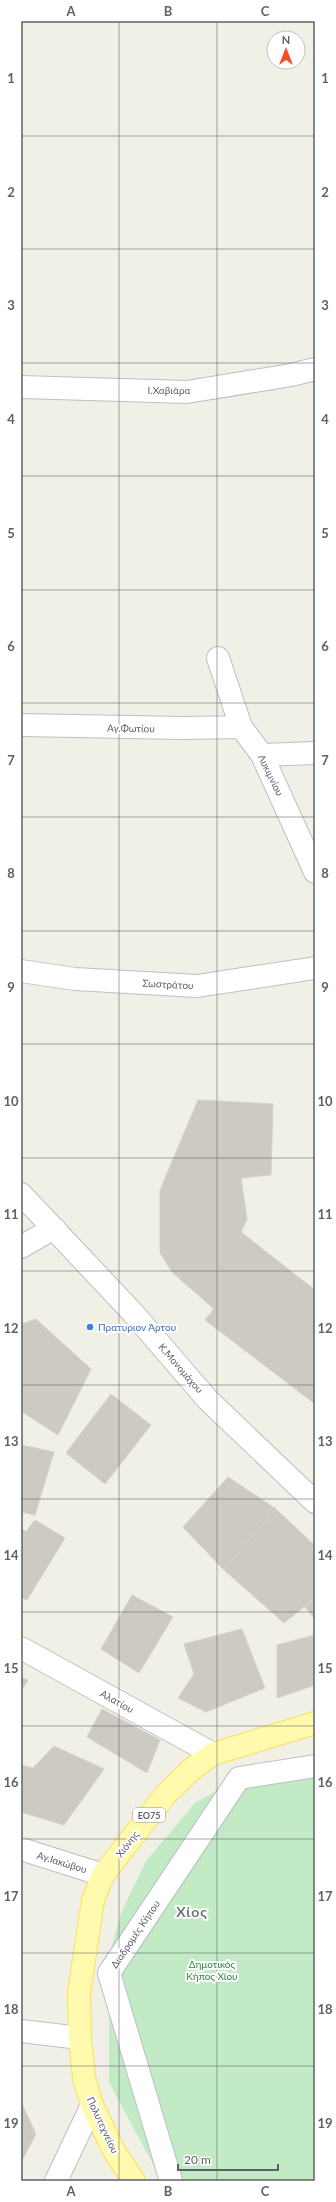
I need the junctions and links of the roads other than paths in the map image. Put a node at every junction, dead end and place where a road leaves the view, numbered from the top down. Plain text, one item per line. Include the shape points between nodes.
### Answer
1 (315, 369) edge
2 (21, 386) edge
3 (218, 658) dead end
4 (21, 725) edge
5 (241, 727) junction
6 (315, 753) edge
7 (262, 755) junction
8 (315, 872) edge
9 (315, 968) edge
10 (21, 971) edge
11 (21, 1194) edge
12 (54, 1228) junction
13 (21, 1247) edge
14 (315, 1502) edge
15 (21, 1648) edge
16 (315, 1723) edge
17 (213, 1754) junction
18 (315, 1766) edge
19 (21, 1849) edge
20 (103, 1875) junction
21 (79, 1993) joint
22 (21, 2031) edge
23 (80, 2038) junction
24 (92, 2105) junction
25 (56, 2181) edge
26 (134, 2181) edge
27 (171, 2181) edge

1 - 2 street, Ι.Χαβιάρα via 187,392
3 - 5 street, Λυκιμνίου
4 - 5 street, Αγ.Φωτίου
5 - 7 street, Λυκιμνίου
6 - 7 street
7 - 8 street, Λυκιμνίου
9 - 10 street, Σωστράτου via 197,986 75,979
11 - 12 street, Κ.Μονομάχου
12 - 13 street
12 - 14 street, Κ.Μονομάχου via 133,1313 208,1400
15 - 17 street, Αλατίου
16 - 17 main road, Χιόνης / ΕΟ75
17 - 20 main road, Χιόνης / ΕΟ75 via 193,1768 166,1794
18 - 27 street, Διαδρομές Κήπου via 239,1778 109,1973
19 - 20 street, Αγ.Ιακώβου
20 - 21 main road, Χιόνης / ΕΟ75 via 93,1900
21 - 23 main road, Πολυτεχνείου / ΕΟ75
22 - 23 street
23 - 24 main road, Πολυτεχνείου / ΕΟ75 via 84,2078
24 - 25 street
24 - 26 main road, Πολυτεχνείου / ΕΟ75 via 114,2151

